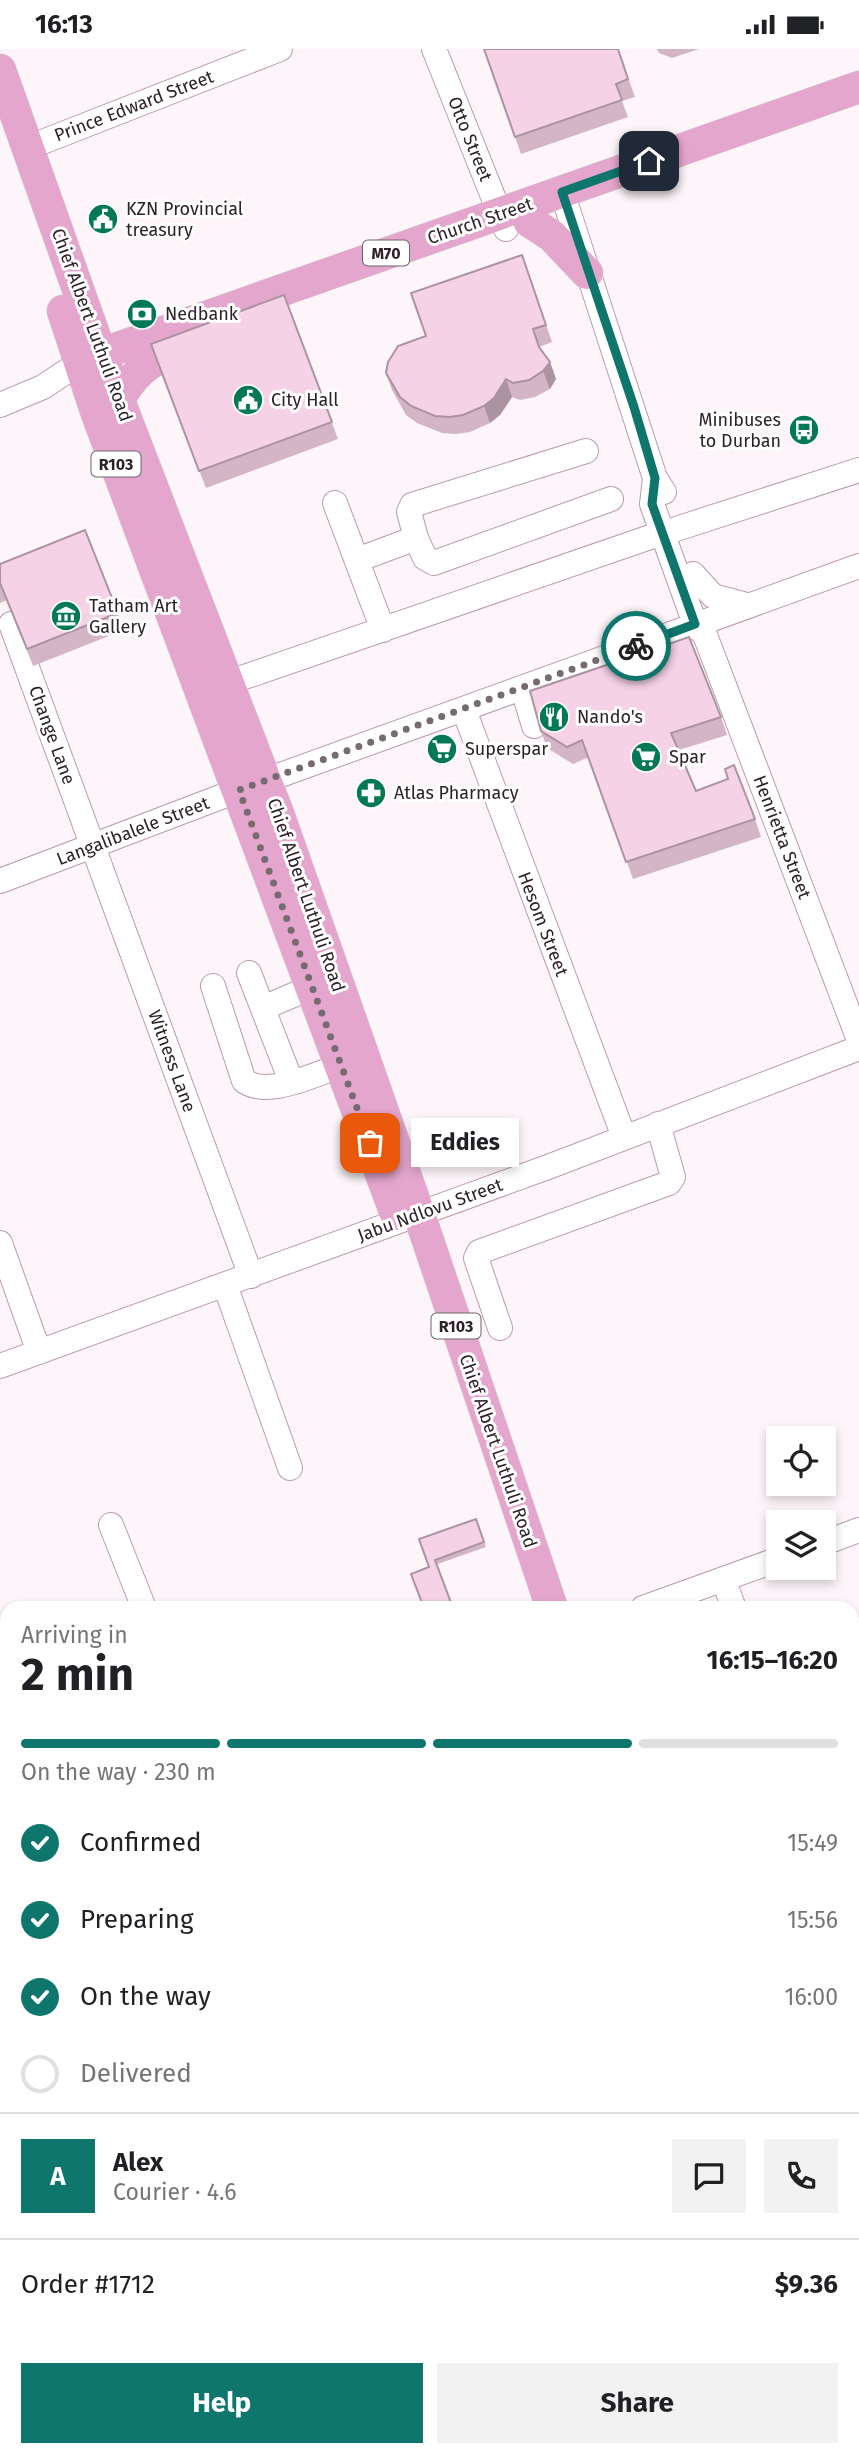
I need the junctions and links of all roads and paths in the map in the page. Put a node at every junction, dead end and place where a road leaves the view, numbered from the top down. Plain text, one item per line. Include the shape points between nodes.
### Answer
1 (281, 49) edge
2 (435, 49) edge
3 (0, 70) edge
4 (859, 87) edge
5 (859, 107) edge
6 (14, 141) edge
7 (565, 201) junction
8 (512, 221) junction
9 (587, 273) junction
10 (90, 368) junction
11 (119, 399) junction
12 (0, 405) edge
13 (586, 451) dead end
14 (859, 470) edge
15 (611, 499) dead end
16 (334, 503) dead end
17 (669, 531) junction
18 (416, 538) junction
19 (357, 560) junction
20 (859, 566) edge
21 (692, 575) junction
22 (748, 605) junction
23 (11, 624) edge
24 (703, 626) junction
25 (383, 630) junction
26 (227, 683) junction
27 (523, 689) junction
28 (464, 710) junction
29 (534, 726) edge
30 (252, 785) junction
31 (94, 846) junction
32 (0, 881) edge
33 (249, 973) dead end
34 (213, 986) dead end
35 (312, 987) junction
36 (263, 1008) junction
37 (859, 1040) edge
38 (859, 1048) edge
39 (341, 1066) junction
40 (291, 1081) junction
41 (657, 1124) junction
42 (624, 1137) junction
43 (409, 1217) junction
44 (0, 1243) edge
45 (251, 1276) junction
46 (225, 1285) junction
47 (500, 1328) dead end
48 (38, 1352) junction
49 (0, 1366) edge
50 (290, 1468) dead end
51 (111, 1525) dead end
52 (859, 1530) edge
53 (836, 1539) edge
54 (766, 1564) edge
55 (723, 1579) junction
56 (141, 1601) edge
57 (527, 1601) edge
58 (549, 1601) edge
59 (687, 1601) edge
60 (731, 1601) edge

1 - 6 street, Prince Edward Street
2 - 8 street, Otto Street
3 - 6 main road, Chief Albert Luthuli Road / R103
4 - 7 main road, Church Street / M70
5 - 7 main road, Church Street / M70
6 - 10 main road, Chief Albert Luthuli Road / R103
7 - 8 main road, Church Street / M70
7 - 9 street, Henrietta Street
8 - 9 main road via 552,236
8 - 10 main road, Church Street / M70
8 - 11 main road, Church Street / M70 via 156,358 136,372
9 - 17 street, Henrietta Street via 655,478 665,494
10 - 11 main road, Chief Albert Luthuli Road / R103
10 - 12 street, Church Street
10 - 30 main road, Chief Albert Luthuli Road / R103
11 - 26 main road, Chief Albert Luthuli Road / R103
13 - 18 street via 412,505 409,512
14 - 17 street
15 - 18 street via 434,563 425,558
16 - 19 street
17 - 21 street, Henrietta Street
17 - 24 street, Henrietta Street
17 - 25 street
18 - 19 street
19 - 25 street
20 - 22 street, Langalibalele Street
21 - 22 street via 713,596
21 - 24 street, Henrietta Street
22 - 24 street, Langalibalele Street
23 - 31 street, Change Lane
24 - 27 street, Langalibalele Street
24 - 37 street, Henrietta Street
25 - 26 street
26 - 30 main road, Chief Albert Luthuli Road / R103
27 - 28 street, Langalibalele Street
27 - 29 street
28 - 30 street, Langalibalele Street
28 - 42 street, Hesom Street
30 - 31 street, Langalibalele Street
30 - 35 main road, Chief Albert Luthuli Road / R103
30 - 43 main road, Chief Albert Luthuli Road / R103
31 - 32 street, Langalibalele Street
31 - 45 street, Witness Lane
33 - 36 street
34 - 40 street via 244,1081 267,1088
35 - 36 street
35 - 39 main road, Chief Albert Luthuli Road / R103
36 - 40 street
38 - 41 street, Jabu Ndlovu Street
39 - 40 street
39 - 43 main road, Chief Albert Luthuli Road / R103
41 - 42 street, Jabu Ndlovu Street
41 - 47 street via 673,1177 669,1183 479,1252 476,1258
42 - 43 street, Jabu Ndlovu Street
43 - 45 street, Jabu Ndlovu Street
43 - 57 main road, Chief Albert Luthuli Road / R103
43 - 58 main road, Chief Albert Luthuli Road / R103
44 - 48 street
45 - 46 street, Jabu Ndlovu Street
46 - 48 street, Jabu Ndlovu Street
46 - 50 street
48 - 49 street, Jabu Ndlovu Street
51 - 56 street
52 - 53 street
54 - 55 street
55 - 59 street
55 - 60 street

